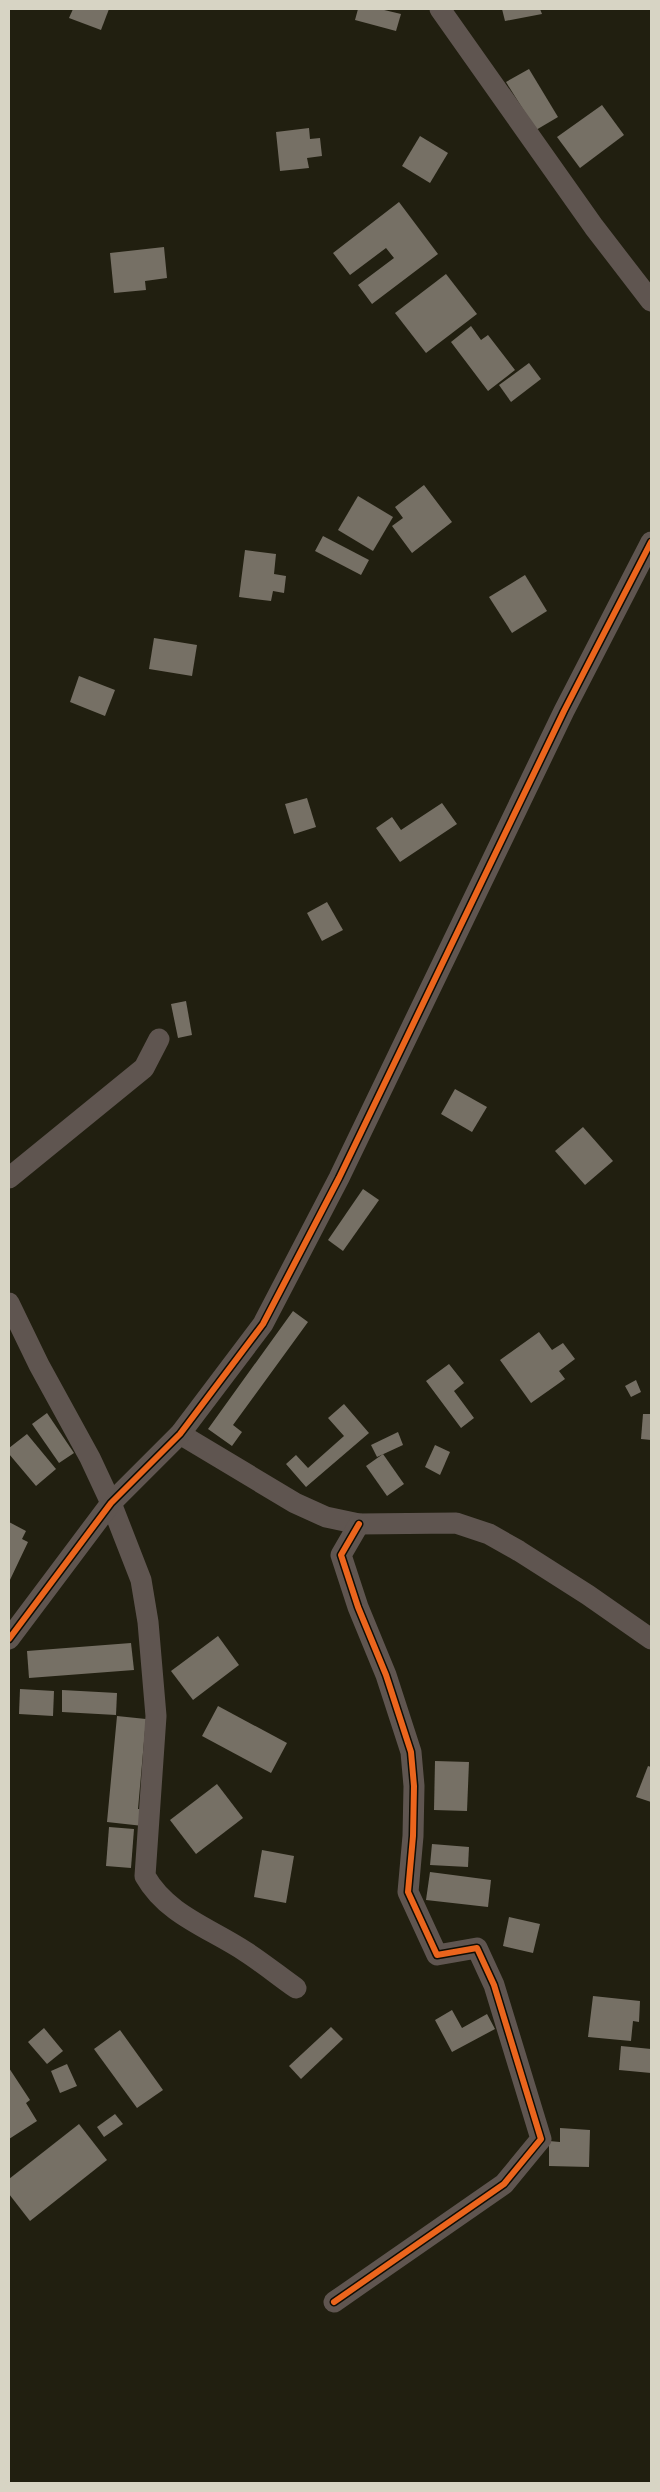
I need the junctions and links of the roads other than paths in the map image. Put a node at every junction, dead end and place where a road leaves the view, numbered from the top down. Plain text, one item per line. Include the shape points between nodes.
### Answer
1 (440, 9) edge
2 (651, 300) edge
3 (651, 542) edge
4 (158, 1038) dead end
5 (9, 1178) edge
6 (9, 1303) edge
7 (180, 1434) junction
8 (111, 1503) junction
9 (359, 1524) junction
10 (9, 1639) edge
11 (651, 1639) edge
12 (296, 1988) dead end
13 (334, 2302) dead end

1 - 2 street via 594,227
3 - 7 street via 564,711 339,1178 263,1324
4 - 5 street via 144,1068
6 - 8 street
7 - 8 street
7 - 9 street via 294,1503 326,1517
8 - 10 street
8 - 12 street via 141,1580 152,1662 156,1716 145,1876 154,1892 179,1914 245,1952
9 - 11 street via 456,1523 489,1534 557,1575
9 - 13 street via 341,1556 411,1752 413,1836 408,1892 437,1955 478,1948 494,1985 540,2139 504,2184

